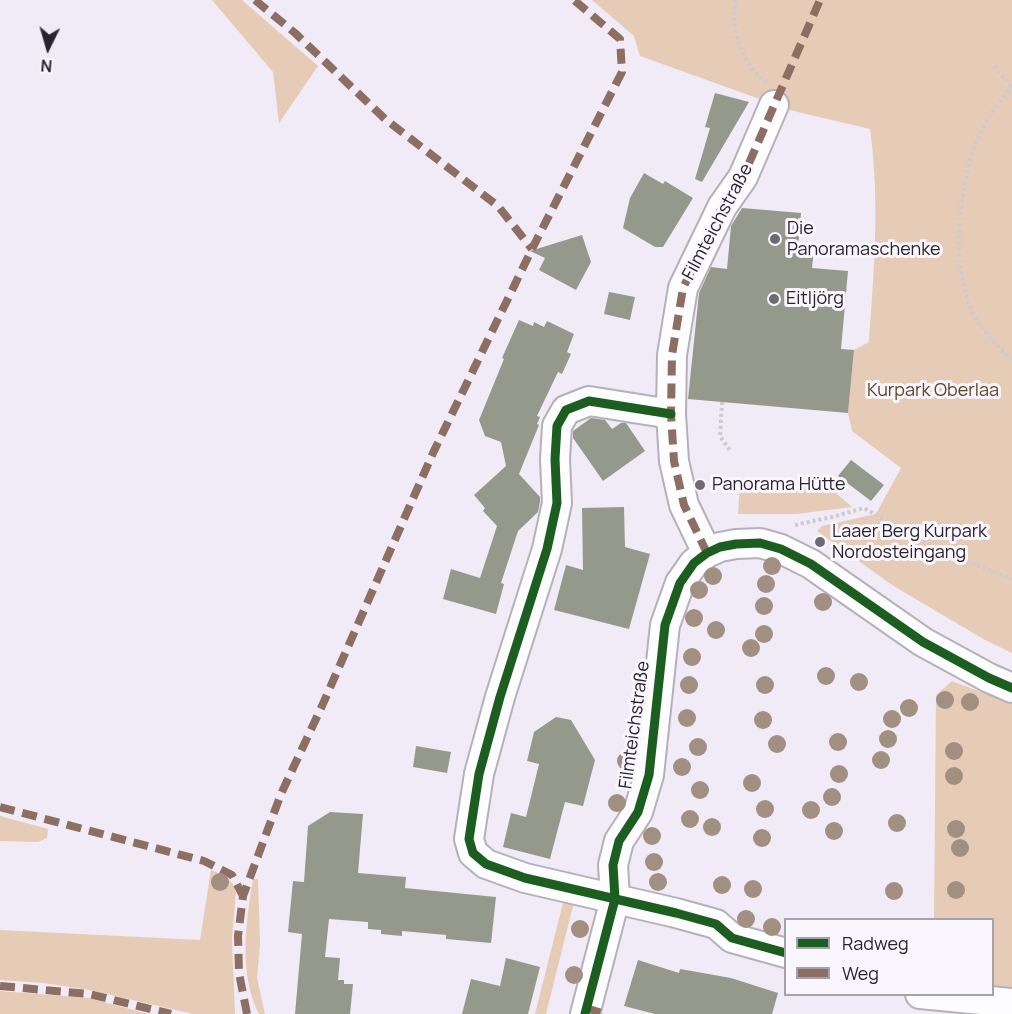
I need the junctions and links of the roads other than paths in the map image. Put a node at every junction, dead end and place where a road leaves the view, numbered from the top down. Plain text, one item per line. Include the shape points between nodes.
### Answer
1 (773, 96) road end
2 (671, 414) junction
3 (707, 553) junction
4 (1012, 688) edge
5 (615, 899) junction
6 (784, 952) edge
7 (921, 996) edge
8 (932, 996) edge
9 (1012, 1003) edge
10 (585, 1014) edge
11 (914, 1014) edge

1 - 2 street, Filmteichstraße via 743,177 722,207 683,288 672,355
2 - 3 street, Filmteichstraße via 674,460 684,505
2 - 5 street via 589,401 566,410 558,426 557,503 547,549 479,774 469,839 473,854 486,864 525,878
3 - 4 street, Filmteichstraße via 728,545 760,543 781,549 811,564 923,642
3 - 5 street, Filmteichstraße via 680,583 668,615 648,775 638,812 619,841 613,865
5 - 6 street via 716,924 732,938
5 - 10 street, Filmteichstraße
7 - 11 street
8 - 9 street

